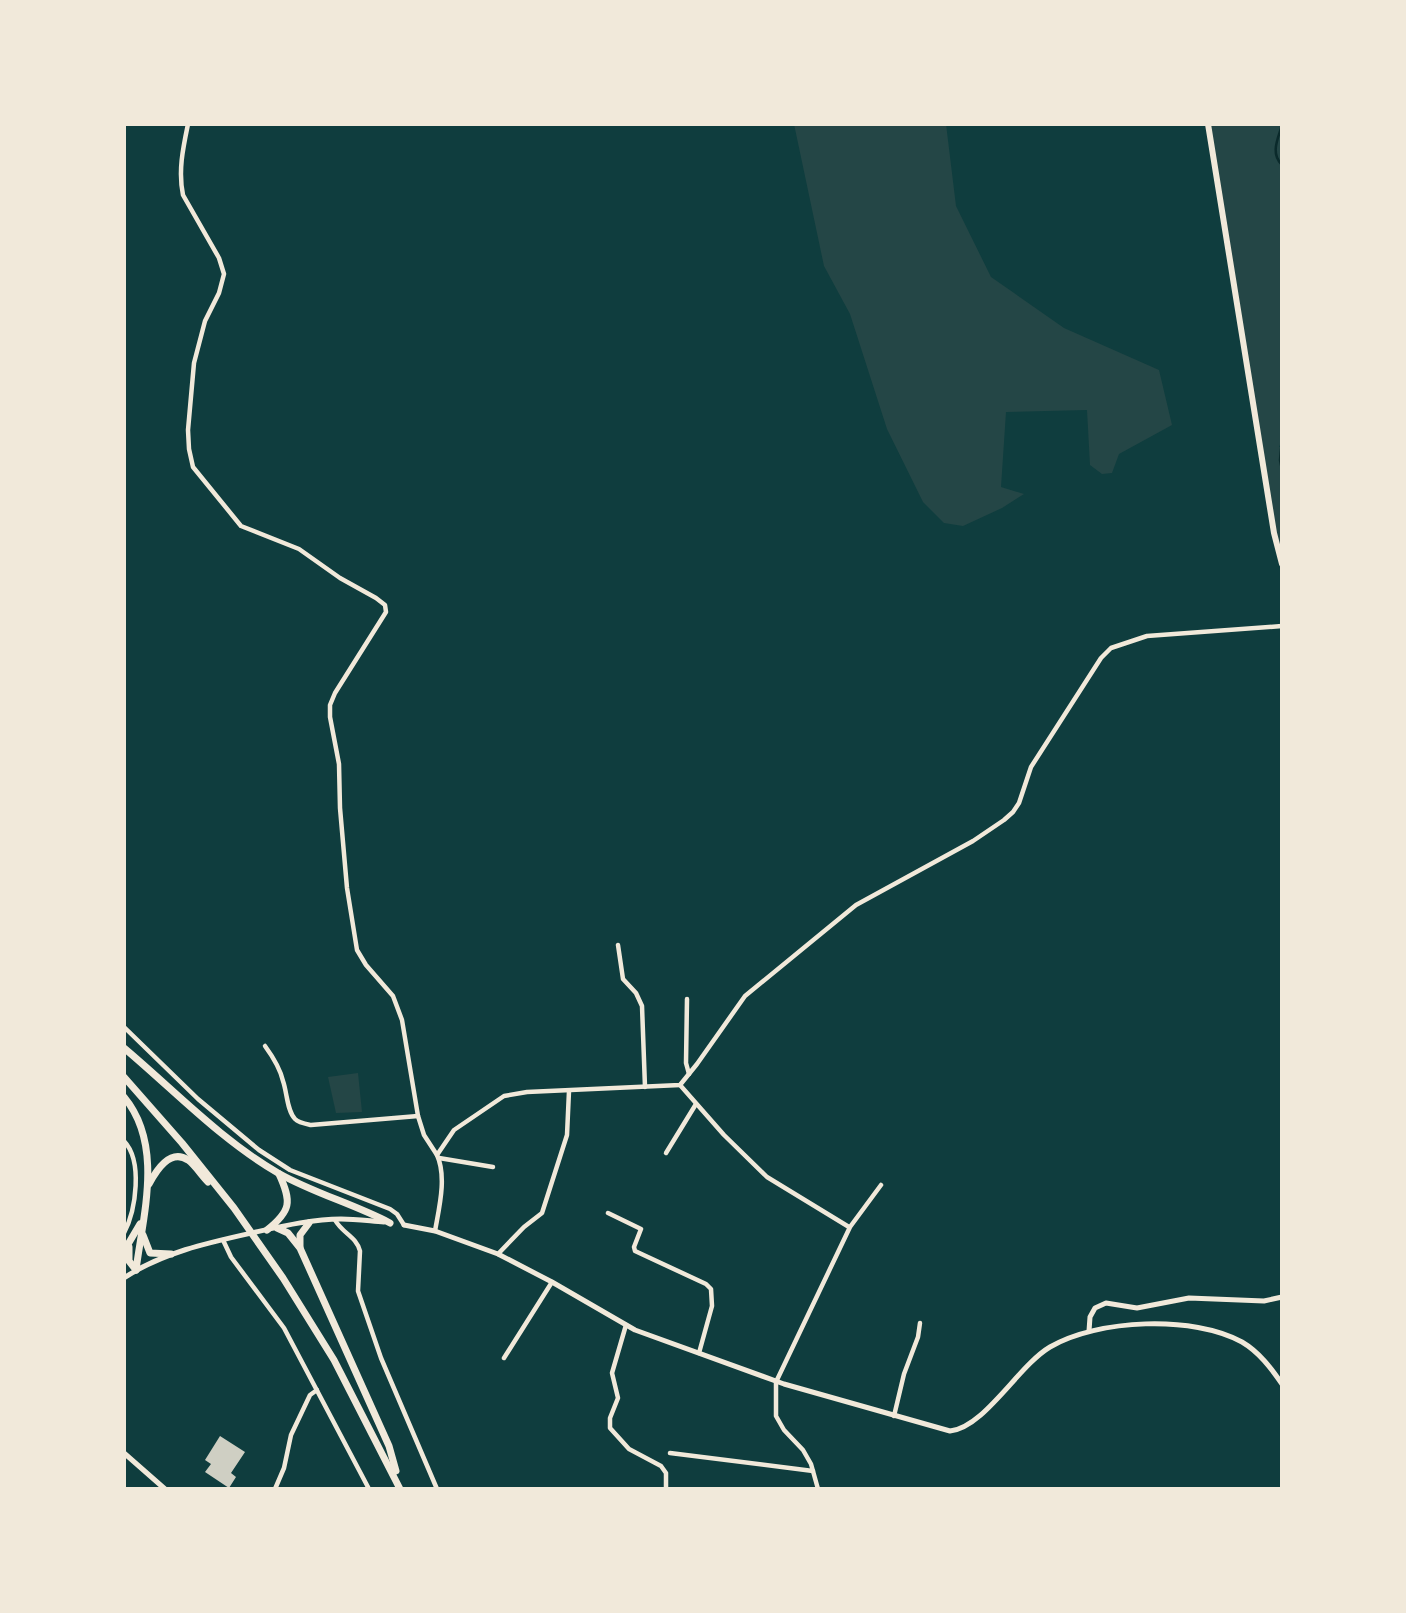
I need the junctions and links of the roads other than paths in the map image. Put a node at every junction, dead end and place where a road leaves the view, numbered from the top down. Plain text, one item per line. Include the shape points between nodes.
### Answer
1 (188, 124) edge
2 (1208, 124) edge
3 (1282, 564) edge
4 (1282, 626) edge
5 (618, 945) dead end
6 (687, 999) dead end
7 (124, 1027) edge
8 (265, 1046) dead end
9 (124, 1048) edge
10 (689, 1074) junction
11 (124, 1077) edge
12 (680, 1084) junction
13 (645, 1087) junction
14 (569, 1091) junction
15 (124, 1097) edge
16 (696, 1104) junction
17 (418, 1116) junction
18 (124, 1140) edge
19 (666, 1153) dead end
20 (438, 1157) junction
21 (493, 1167) dead end
22 (278, 1173) junction
23 (149, 1185) junction
24 (881, 1185) dead end
25 (234, 1208) junction
26 (608, 1213) dead end
27 (142, 1220) junction
28 (335, 1220) junction
29 (309, 1223) junction
30 (390, 1223) junction
31 (404, 1226) junction
32 (850, 1227) junction
33 (277, 1228) junction
34 (267, 1230) junction
35 (435, 1231) junction
36 (124, 1233) edge
37 (131, 1240) junction
38 (223, 1240) junction
39 (300, 1248) junction
40 (124, 1251) edge
41 (171, 1254) junction
42 (498, 1254) junction
43 (136, 1270) junction
44 (124, 1278) edge
45 (552, 1282) junction
46 (1282, 1297) edge
47 (920, 1323) dead end
48 (626, 1325) junction
49 (1089, 1331) junction
50 (699, 1353) junction
51 (504, 1358) dead end
52 (776, 1381) junction
53 (1282, 1384) edge
54 (317, 1390) junction
55 (894, 1417) junction
56 (124, 1453) edge
57 (670, 1453) dead end
58 (813, 1471) junction
59 (165, 1489) edge
60 (275, 1489) edge
61 (369, 1489) edge
62 (400, 1489) edge
63 (437, 1489) edge
64 (666, 1489) edge
65 (818, 1489) edge

1 - 17 street via 180,184 224,274 194,363 188,430 193,467 241,526 299,549 376,598 386,612 335,693 330,717 339,764 347,888 357,950 393,996 402,1020
2 - 3 main road
4 - 10 street via 1147,636 1111,648 1031,767 1013,812 973,841 856,905 745,996
5 - 13 street via 623,979 642,1006
6 - 10 street
7 - 31 street via 259,1150 290,1170 390,1209
8 - 17 street via 283,1079 291,1112 301,1123
9 - 22 highway via 248,1154
10 - 12 street
11 - 25 highway
12 - 13 street
12 - 16 street
13 - 14 street
14 - 20 street via 505,1096 454,1130
14 - 42 street via 567,1135 542,1213
15 - 23 highway via 142,1128
16 - 19 street
16 - 32 street via 767,1177
17 - 20 street
18 - 36 street via 131,1150 136,1191
20 - 21 street
20 - 35 street via 440,1200
22 - 30 highway
22 - 34 highway via 286,1189 287,1208
23 - 25 highway via 158,1166 178,1157 188,1160
23 - 27 highway
24 - 32 street
25 - 62 highway via 334,1360
26 - 50 street via 641,1229 635,1251 711,1289 712,1306
27 - 37 highway
27 - 41 highway via 147,1250
27 - 43 highway
28 - 29 street
28 - 30 street
28 - 63 street via 359,1245 358,1290 381,1358
29 - 33 street
29 - 39 highway via 300,1235
30 - 31 street
31 - 35 street
32 - 52 street
33 - 34 street
33 - 39 highway
34 - 38 street
35 - 42 street
37 - 40 highway
37 - 43 highway via 127,1254
38 - 41 street
38 - 54 street via 284,1328
39 - 62 highway via 389,1446
41 - 43 street
42 - 45 street
43 - 44 street
45 - 48 street
45 - 51 street
46 - 49 street via 1264,1301 1189,1298 1137,1308 1106,1303 1095,1308
47 - 55 street
48 - 50 street
48 - 64 street via 612,1373 618,1398 610,1429 629,1449 661,1466
49 - 53 street via 1137,1325 1204,1327 1243,1343 1269,1365
49 - 55 street via 1049,1348 962,1430
50 - 52 street
52 - 55 street
52 - 58 street via 776,1416
54 - 60 street via 310,1395 291,1435
54 - 61 street
56 - 59 street
57 - 58 street
58 - 65 street

